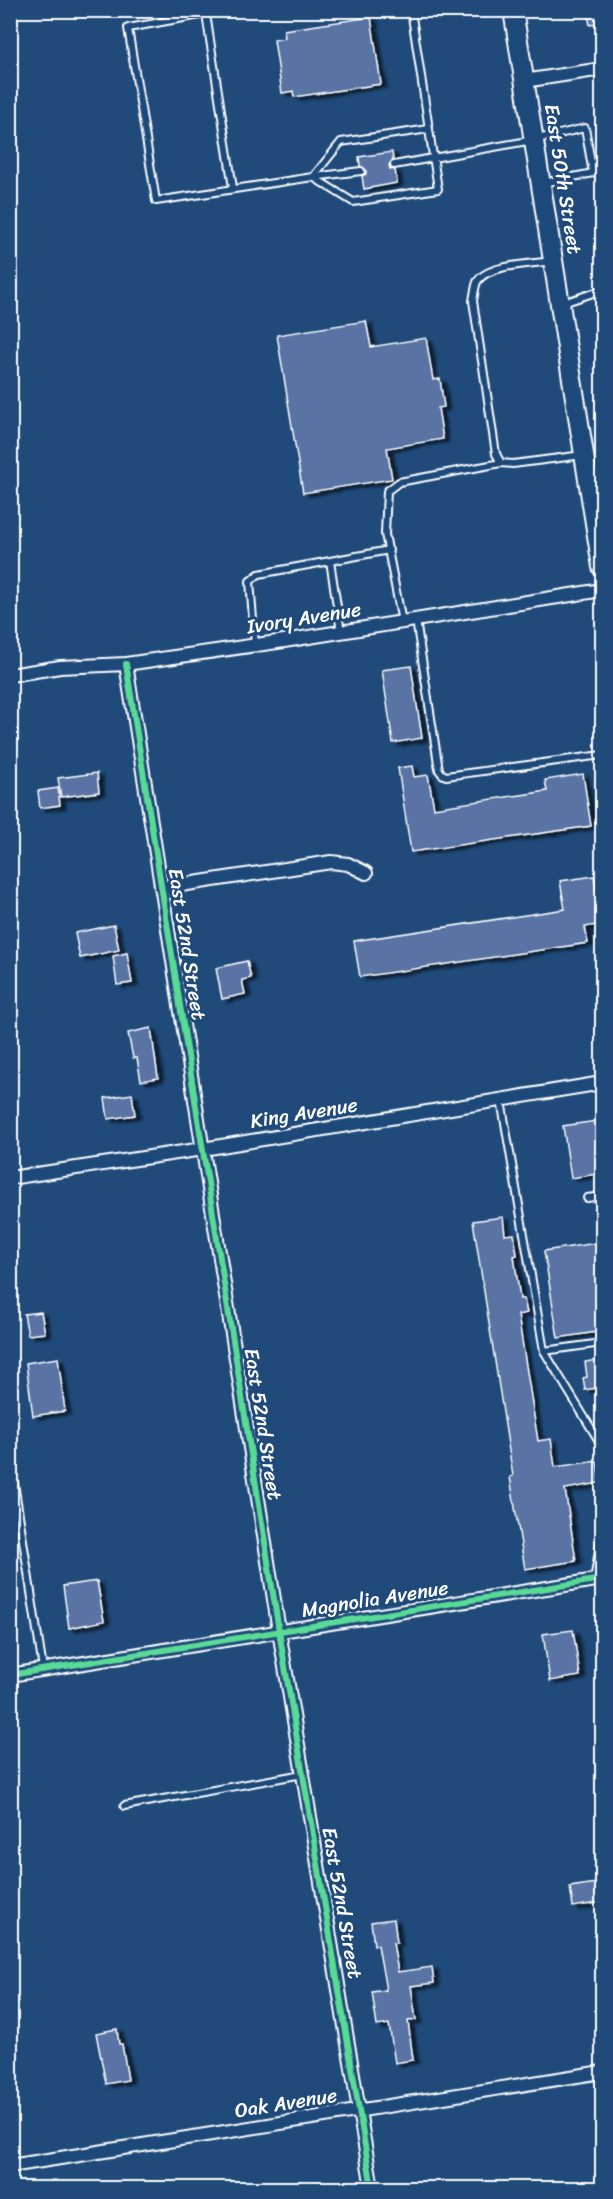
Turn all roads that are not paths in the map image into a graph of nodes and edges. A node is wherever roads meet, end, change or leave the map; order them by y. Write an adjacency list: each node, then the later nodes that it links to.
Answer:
1 (220, 10): 4 (lane)
2 (411, 10): 7 (lane)
3 (513, 10): 6 (main road, East 50th Street)
4 (207, 14): 16 (lane); 16 (lane)
5 (603, 69): 6 (street)
6 (524, 81): 8 (main road, East 50th Street)
7 (429, 129): 9 (lane); 14 (lane)
8 (533, 140): 9 (lane); 12 (lane); 15 (main road, East 50th Street)
9 (434, 158): 10 (lane); 14 (lane)
10 (394, 165)
11 (361, 171): 14 (lane)
12 (593, 172): 13 (lane); 15 (lane)
13 (603, 174)
14 (313, 177): 16 (lane)
15 (540, 184): 17 (main road, East 50th Street)
16 (233, 188)
17 (553, 261): 19 (main road, East 50th Street); 21 (lane)
18 (603, 290): 19 (lane)
19 (560, 304): 20 (main road, East 50th Street)
20 (584, 455): 21 (lane); 24 (main road, East 50th Street)
21 (501, 463): 22 (lane)
22 (388, 550): 23 (lane); 27 (lane)
23 (330, 561): 28 (lane); 29 (lane)
24 (603, 567)
25 (603, 590): 26 (street, Ivory Avenue)
26 (416, 620): 27 (street, Ivory Avenue); 32 (lane)
27 (402, 622): 28 (street, Ivory Avenue)
28 (341, 632): 29 (street, Ivory Avenue)
29 (255, 645): 30 (street, Ivory Avenue)
30 (126, 664): 31 (street, Ivory Avenue); 34 (street, East 52nd Street)
31 (10, 675)
32 (603, 755)
33 (366, 873): 34 (street)
34 (161, 888): 37 (street, East 52nd Street)
35 (603, 1083): 36 (street, King Avenue)
36 (501, 1100): 37 (street, King Avenue); 42 (lane)
37 (203, 1149): 38 (street, King Avenue); 47 (street, East 52nd Street)
38 (10, 1178)
39 (603, 1196): 40 (lane)
40 (587, 1198)
41 (603, 1343): 42 (lane)
42 (544, 1351): 43 (lane)
43 (603, 1450)
44 (10, 1457): 48 (lane)
45 (603, 1533): 46 (lane)
46 (598, 1580): 47 (street, Magnolia Avenue)
47 (279, 1631): 48 (street, Magnolia Avenue); 50 (street, East 52nd Street)
48 (44, 1670): 49 (street, Magnolia Avenue)
49 (10, 1675)
50 (303, 1774): 51 (lane); 53 (street, East 52nd Street)
51 (124, 1806)
52 (603, 2072): 53 (street, Oak Avenue)
53 (360, 2111): 54 (street, Oak Avenue); 55 (street, East 52nd Street)
54 (10, 2166)
55 (372, 2188)

